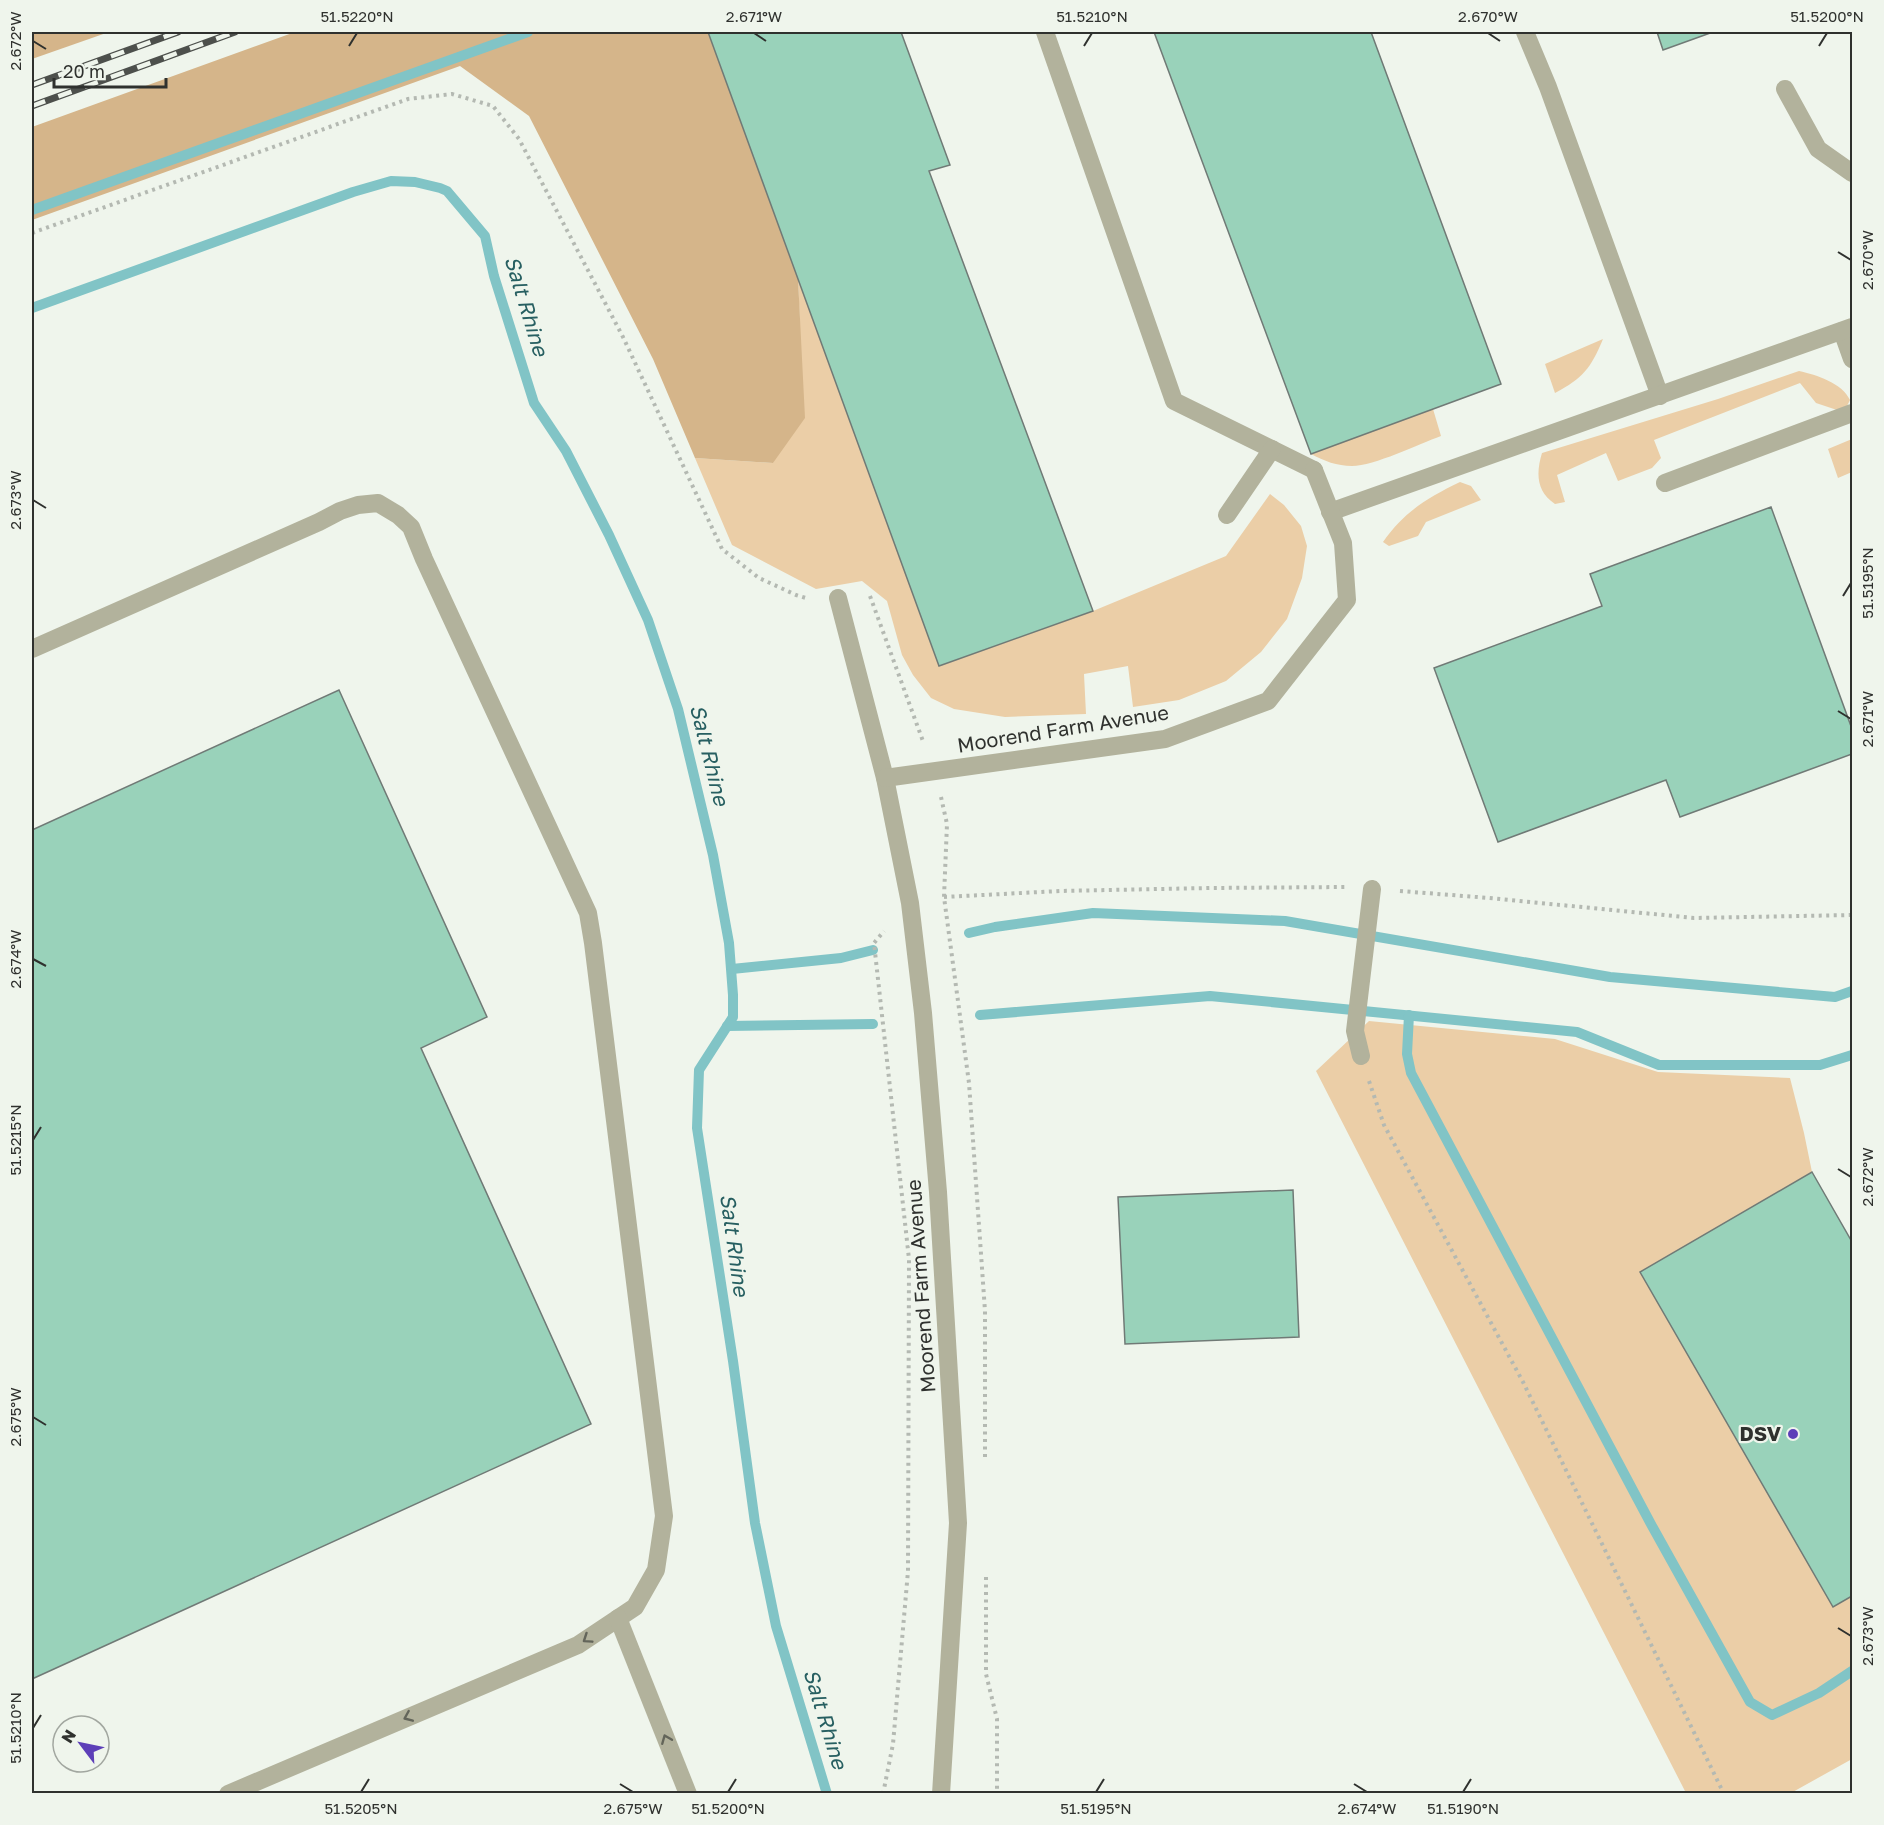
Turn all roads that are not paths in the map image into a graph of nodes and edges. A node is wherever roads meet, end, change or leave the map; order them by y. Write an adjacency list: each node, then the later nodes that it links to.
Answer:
1 (1045, 32): 9 (street)
2 (1525, 32): 7 (street)
3 (1785, 89): 4 (street)
4 (1852, 173)
5 (1847, 329): 6 (street); 7 (street)
6 (1852, 359)
7 (1660, 396): 11 (street)
8 (1852, 413): 10 (street)
9 (1272, 449): 11 (street, Moorend Farm Avenue); 12 (street)
10 (1665, 483)
11 (1330, 512): 15 (street, Moorend Farm Avenue)
12 (1227, 515)
13 (838, 598): 15 (street, Moorend Farm Avenue)
14 (32, 649): 18 (street)
15 (885, 778): 21 (street, Moorend Farm Avenue)
16 (1370, 898): 17 (street)
17 (1361, 1056)
18 (618, 1618): 19 (street, one-way to 19); 20 (street, one-way to 18)
19 (228, 1794)
20 (688, 1794)
21 (941, 1794)

